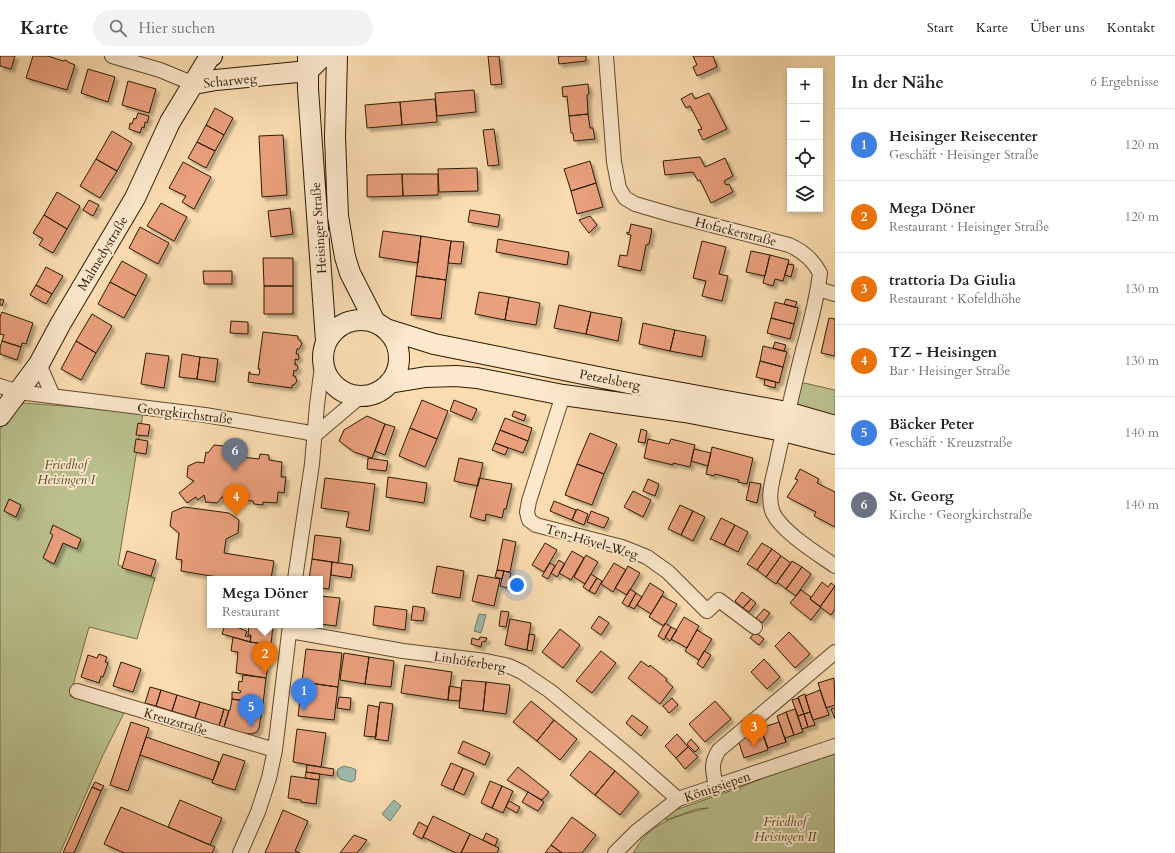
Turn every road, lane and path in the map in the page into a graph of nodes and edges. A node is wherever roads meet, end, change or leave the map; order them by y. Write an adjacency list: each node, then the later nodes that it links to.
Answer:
1 (112, 56): 7 (street, Scharweg)
2 (211, 56): 7 (main road)
3 (323, 56): 5 (main road); 6 (main road)
4 (606, 56): 8 (street, Hofackerstraße)
5 (308, 64): 7 (main road, Scharweg); 11 (main road, Heisinger Straße)
6 (337, 64): 10 (main road, Heisinger Straße)
7 (194, 84): 12 (main road, Malmedystraße)
8 (818, 289): 9 (street); 20 (street, Hofackerstraße)
9 (835, 294)
10 (381, 326): 11 (main road); 14 (main road, Heisinger Straße); 20 (main road, Petzelsberg)
11 (326, 342): 13 (main road)
12 (39, 364): 15 (main road, Malmedystraße); 17 (street)
13 (322, 366): 18 (main road); 22 (street)
14 (389, 384): 16 (main road, Petzelsberg); 18 (main road)
15 (9, 389): 17 (street, Georgkirchstraße); 19 (main road, Malmedystraße)
16 (563, 395): 20 (main road, Petzelsberg); 26 (street, Ten-Hövel-Weg)
17 (53, 396): 22 (street, Georgkirchstraße)
18 (362, 396): 22 (street)
19 (0, 416)
20 (785, 422): 21 (main road, Petzelsberg); 23 (main road, Petzelsberg); 24 (street, Hofackerstraße)
21 (835, 426)
22 (316, 434): 25 (street)
23 (835, 444)
24 (835, 566)
25 (295, 576)
26 (755, 627)
27 (290, 628): 31 (street); 33 (street, Linhöferberg)
28 (835, 652): 32 (street)
29 (77, 691): 31 (street, Kreuzstraße)
30 (835, 746): 32 (street, Königsiepen)
31 (275, 750): 34 (street)
32 (716, 787): 33 (street, Königsiepen)
33 (678, 799): 35 (street, Königsiepen)
34 (240, 853)
35 (615, 853)

